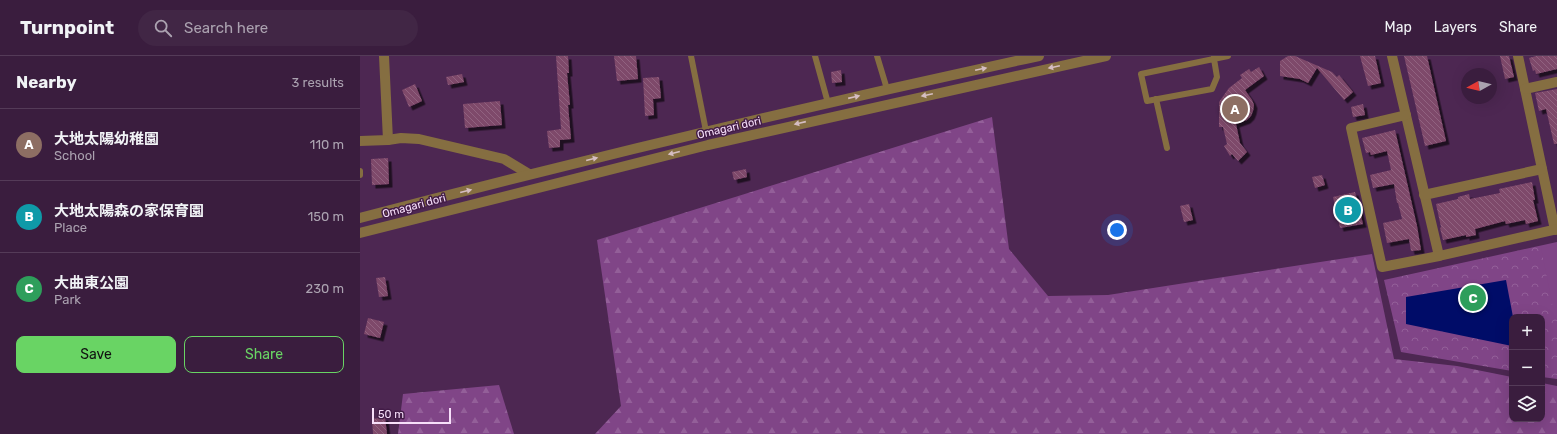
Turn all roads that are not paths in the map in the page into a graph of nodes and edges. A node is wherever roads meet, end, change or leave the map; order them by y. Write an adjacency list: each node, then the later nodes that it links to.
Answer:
1 (384, 56): 18 (street)
2 (691, 56): 17 (lane)
3 (815, 56): 15 (lane)
4 (877, 56): 12 (lane)
5 (1039, 56): 12 (street, Omagari dori, one-way to 5)
6 (1106, 56): 28 (street, Omagari dori, one-way to 28)
7 (1228, 56): 10 (lane)
8 (1392, 56): 16 (street)
9 (1518, 56): 13 (street)
10 (1214, 57): 14 (lane); 14 (lane)
11 (1557, 82): 13 (street)
12 (887, 89): 15 (street, Omagari dori, one-way to 12)
13 (1525, 89): 21 (street)
14 (1156, 99): 20 (lane)
15 (828, 103): 17 (street, Omagari dori)
16 (1406, 115): 25 (street); 29 (street)
17 (706, 131): 23 (street, Omagari dori, one-way to 17)
18 (388, 140): 19 (street); 23 (street)
19 (360, 141)
20 (1167, 148)
21 (1542, 170): 25 (street); 27 (street)
22 (360, 171): 24 (lane)
23 (529, 174): 26 (street, Omagari dori, one-way to 23)
24 (360, 175)
25 (1424, 195): 29 (street)
26 (360, 218)
27 (1556, 229): 29 (street)
28 (360, 233)
29 (1439, 256)

